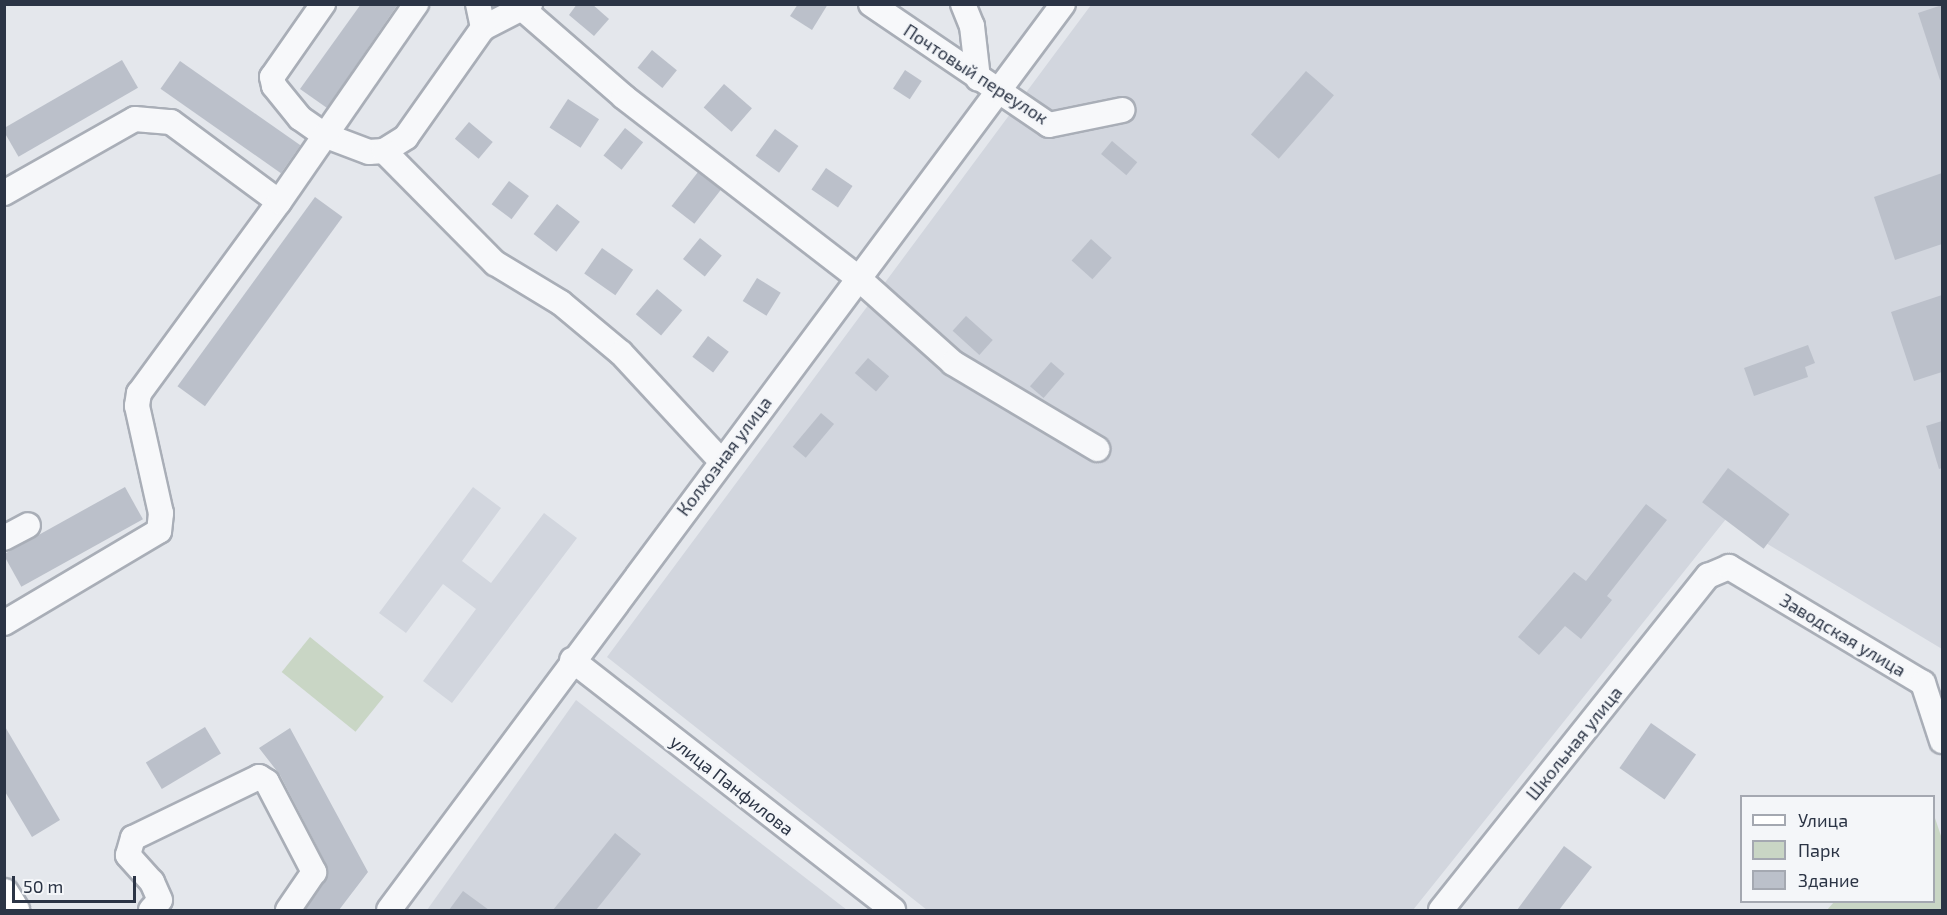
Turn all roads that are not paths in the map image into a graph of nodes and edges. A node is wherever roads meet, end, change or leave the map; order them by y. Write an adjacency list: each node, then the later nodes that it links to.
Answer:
1 (323, 4): 11 (street)
2 (416, 4): 11 (street)
3 (478, 4): 8 (street)
4 (871, 4): 9 (street, Почтовый переулок)
5 (963, 4): 9 (street)
6 (1063, 4): 9 (street, Колхозная улица)
7 (527, 7): 8 (street); 15 (street)
8 (483, 28): 12 (street)
9 (988, 86): 10 (street, Почтовый переулок); 15 (street, Колхозная улица)
10 (1122, 110)
11 (324, 135): 12 (street); 14 (street)
12 (384, 151): 17 (street)
13 (4, 194): 14 (street)
14 (279, 202): 21 (street)
15 (858, 278): 16 (street); 17 (street, Колхозная улица)
16 (1097, 449)
17 (721, 461): 22 (street, Колхозная улица)
18 (28, 525): 19 (street)
19 (4, 538)
20 (1708, 576): 23 (street, Заводская улица); 30 (street, Школьная улица)
21 (4, 623)
22 (572, 660): 28 (street, Колхозная улица); 29 (street, улица Панфилова)
23 (1942, 741)
24 (4, 894): 25 (main road)
25 (14, 910)
26 (151, 910): 27 (street)
27 (288, 910)
28 (389, 910)
29 (893, 910)
30 (1441, 910)

